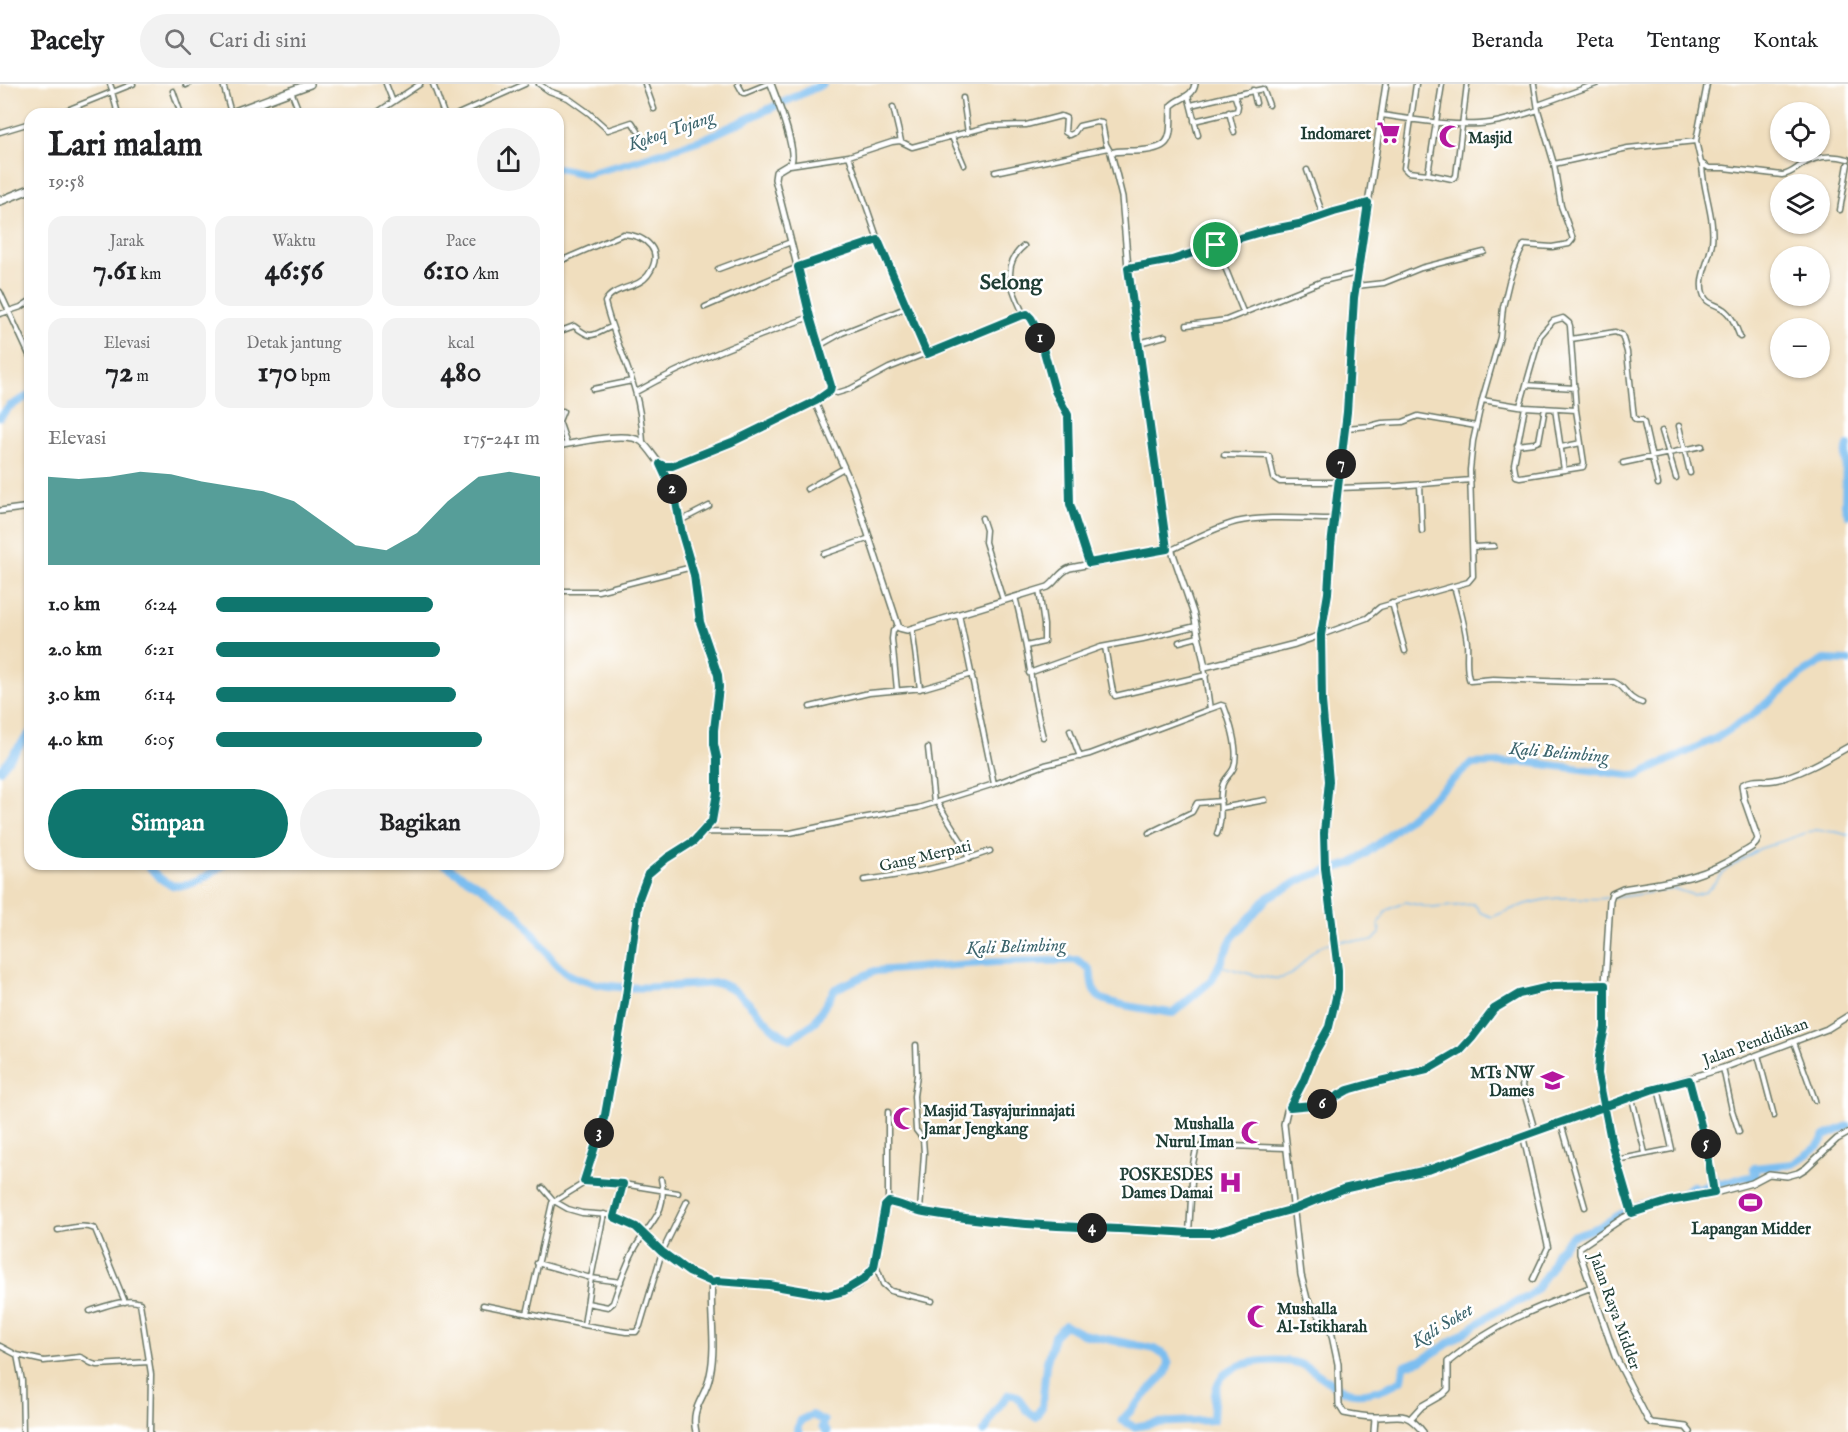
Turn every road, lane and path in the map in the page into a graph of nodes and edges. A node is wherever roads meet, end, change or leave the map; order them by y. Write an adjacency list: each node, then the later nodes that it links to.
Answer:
1 (110, 84): 24 (street)
2 (133, 84): 24 (street)
3 (223, 84): 36 (street)
4 (310, 84): 21 (main road)
5 (386, 84): 28 (street)
6 (420, 84): 28 (street)
7 (433, 84): 40 (street)
8 (525, 84): 41 (street)
9 (539, 84): 51 (street)
10 (645, 84): 43 (street)
11 (738, 84): 20 (street)
12 (1195, 84): 25 (street)
13 (1386, 84): 45 (street)
14 (1416, 84): 46 (street)
15 (1442, 84): 48 (street)
16 (1467, 84): 50 (street)
17 (1534, 84): 42 (street)
18 (1596, 84): 42 (street)
19 (1707, 84): 57 (street)
20 (770, 85): 64 (street)
21 (294, 88): 37 (main road); 38 (street)
22 (1253, 90): 26 (street); 29 (street); 31 (street)
23 (173, 91): 35 (street)
24 (112, 92): 33 (street); 34 (street)
25 (1188, 95): 30 (street); 59 (street)
26 (1234, 96): 30 (street); 44 (street)
27 (963, 98): 54 (street)
28 (393, 102): 39 (street)
29 (1256, 103)
30 (1191, 105): 47 (street)
31 (1269, 105)
32 (893, 107): 58 (street)
33 (72, 108)
34 (116, 108)
35 (179, 108)
36 (229, 108)
37 (246, 108)
38 (299, 108)
39 (384, 108)
40 (442, 108)
41 (471, 108)
42 (1538, 108): 50 (street); 62 (street)
43 (654, 109)
44 (1229, 112): 47 (street); 53 (street)
45 (1381, 115): 46 (street); 73 (street)
46 (1410, 119): 48 (street); 69 (street)
47 (1194, 121): 55 (street)
48 (1437, 122): 50 (street); 69 (street)
49 (24, 125): 52 (street)
50 (1463, 125): 69 (street)
51 (638, 131)
52 (0, 132)
53 (1234, 132)
54 (968, 133): 56 (street); 59 (street)
55 (1198, 135)
56 (952, 137): 58 (street); 65 (street)
57 (1696, 141): 62 (street); 66 (street)
58 (901, 142): 60 (street)
59 (1109, 150): 68 (street); 83 (street)
60 (849, 156): 64 (street); 76 (street)
61 (1848, 159): 66 (street)
62 (1554, 164): 112 (street)
63 (1848, 164): 70 (street)
64 (789, 165): 77 (street)
65 (964, 165)
66 (1702, 165): 100 (street)
67 (1307, 170): 75 (street)
68 (994, 172)
69 (1428, 174)
70 (1846, 188): 74 (street)
71 (24, 191): 72 (main road)
72 (0, 201)
73 (1368, 203): 75 (street); 85 (street)
74 (1840, 210)
75 (1323, 215): 78 (street)
76 (878, 240): 82 (street); 90 (street)
77 (792, 242): 82 (street); 84 (street)
78 (1216, 245): 83 (street); 93 (street)
79 (1024, 246): 94 (street)
80 (1484, 252): 86 (street)
81 (564, 259): 97 (street)
82 (798, 267): 89 (street); 95 (street)
83 (1128, 268): 102 (street)
84 (718, 269)
85 (1358, 273): 86 (street); 93 (street)
86 (1356, 286): 120 (street)
87 (0, 292): 91 (street)
88 (24, 305): 91 (street)
89 (705, 307)
90 (908, 307): 104 (street); 105 (street)
91 (8, 311): 92 (street); 103 (street)
92 (0, 314)
93 (1244, 314): 96 (street)
94 (1024, 315): 105 (street); 157 (street)
95 (810, 317): 104 (street); 111 (street)
96 (1187, 325)
97 (611, 327): 98 (street); 106 (street)
98 (564, 330)
99 (1165, 336): 102 (street)
100 (1740, 337)
101 (1571, 339): 107 (street); 108 (street); 133 (street)
102 (1139, 343): 155 (street)
103 (24, 344)
104 (818, 346): 110 (street)
105 (927, 354): 110 (street)
106 (632, 381): 109 (street); 111 (street)
107 (1526, 385): 108 (street); 114 (street)
108 (1575, 388): 117 (street)
109 (593, 389)
110 (830, 391): 113 (street)
111 (636, 392): 123 (street)
112 (1482, 400): 114 (street); 118 (street)
113 (816, 401): 135 (street); 136 (street)
114 (1522, 406): 115 (street); 127 (street)
115 (1545, 408): 116 (street); 127 (street)
116 (1555, 409): 117 (street); 129 (street)
117 (1576, 410): 124 (street)
118 (1476, 426): 120 (street); 140 (street)
119 (1679, 426): 130 (street)
120 (1346, 428): 143 (street)
121 (1662, 431): 131 (street)
122 (564, 434): 125 (street)
123 (643, 442): 125 (street); 135 (street)
124 (1581, 442): 129 (street); 137 (street)
125 (567, 444): 126 (street)
126 (564, 445)
127 (1518, 445): 137 (street)
128 (1702, 446): 130 (street)
129 (1561, 447): 137 (street)
130 (1684, 449): 131 (street); 138 (street)
131 (1668, 453): 133 (street); 139 (street)
132 (1224, 455): 143 (street)
133 (1652, 456): 134 (street); 142 (street)
134 (1623, 463)
135 (660, 464): 150 (street)
136 (844, 468): 144 (street); 152 (street)
137 (1564, 470)
138 (1690, 473)
139 (1676, 478)
140 (1471, 480): 141 (street); 154 (street)
141 (1420, 484): 143 (street); 151 (street)
142 (1658, 484)
143 (1338, 485): 149 (street)
144 (807, 489)
145 (709, 506): 150 (street)
146 (24, 508): 147 (street)
147 (0, 512)
148 (982, 518): 163 (street)
149 (1334, 519): 155 (street); 169 (street)
150 (680, 521): 158 (street)
151 (1422, 531)
152 (870, 537): 156 (street); 166 (street)
153 (1494, 546): 154 (street)
154 (1473, 547): 159 (street)
155 (1169, 549): 157 (street); 167 (street)
156 (824, 554)
157 (1089, 563): 160 (street)
158 (692, 567): 161 (street); 194 (street)
159 (1454, 586): 164 (street); 181 (street)
160 (1039, 590): 162 (street); 172 (street)
161 (564, 591)
162 (1015, 597): 163 (street); 172 (street)
163 (1003, 601): 165 (street)
164 (1392, 603): 169 (street); 174 (street)
165 (959, 614): 168 (street); 176 (street)
166 (897, 626): 168 (street); 180 (street)
167 (1196, 626): 170 (street); 173 (street)
168 (912, 628): 179 (street)
169 (1321, 635): 175 (street); 211 (street)
170 (1198, 637): 171 (street); 175 (street)
171 (1179, 642)
172 (1026, 646): 177 (street)
173 (1105, 647): 177 (street); 178 (street)
174 (1405, 651)
175 (1204, 666): 178 (street)
176 (972, 674): 179 (street); 189 (street)
177 (1029, 674): 185 (street)
178 (1206, 675): 183 (street)
179 (920, 689): 180 (street)
180 (897, 690): 182 (street)
181 (1642, 703)
182 (810, 707)
183 (1210, 709): 188 (street); 191 (street)
184 (1070, 730): 188 (street)
185 (1043, 737)
186 (1848, 747): 200 (street)
187 (928, 748): 192 (street)
188 (1080, 757): 189 (street)
189 (994, 784): 192 (street)
190 (1265, 800): 193 (street)
191 (1221, 801): 193 (street); 195 (street)
192 (936, 803): 194 (street); 198 (street)
193 (1221, 808): 196 (street)
194 (703, 832): 224 (street)
195 (1149, 833)
196 (1217, 834)
197 (990, 851): 198 (street, Gang Merpati)
198 (969, 859): 199 (street, Gang Merpati)
199 (864, 880)
200 (1605, 985): 211 (street); 212 (street)
201 (1848, 1017): 202 (street, Jalan Pendidikan)
202 (1794, 1042): 204 (street, Jalan Pendidikan); 210 (street)
203 (916, 1045): 235 (street)
204 (1758, 1055): 205 (street, Jalan Pendidikan); 214 (street)
205 (1724, 1068): 207 (street, Jalan Pendidikan); 217 (street)
206 (1524, 1075): 216 (street)
207 (1689, 1080): 208 (street, Jalan Pendidikan); 229 (street)
208 (1658, 1088): 209 (street, Jalan Pendidikan); 221 (street)
209 (1632, 1098): 212 (street, Jalan Pendidikan); 221 (street)
210 (1815, 1100)
211 (1290, 1107): 220 (street)
212 (1604, 1108): 215 (street, Jalan Pendidikan); 222 (street)
213 (888, 1112): 232 (street)
214 (1774, 1116)
215 (1561, 1123): 216 (street, Jalan Pendidikan); 233 (street)
216 (1535, 1131): 219 (street, Jalan Pendidikan)
217 (1739, 1132)
218 (1848, 1133): 229 (street, Jalan Raya Midder)
219 (1523, 1136): 234 (street, Jalan Pendidikan); 246 (street)
220 (1287, 1149): 234 (street); 240 (street)
221 (1646, 1153): 222 (street)
222 (1616, 1160): 236 (street)
223 (661, 1179): 227 (street)
224 (584, 1181): 225 (street); 230 (street)
225 (623, 1184): 227 (street); 238 (street)
226 (543, 1188): 230 (street)
227 (663, 1191): 228 (street); 241 (street)
228 (678, 1193)
229 (1714, 1193): 236 (street, Jalan Raya Midder)
230 (554, 1201): 237 (street); 243 (street)
231 (687, 1201): 242 (street)
232 (888, 1202): 235 (street, Jalan Pendidikan); 244 (street)
233 (1585, 1207)
234 (1294, 1209): 240 (street, Jalan Pendidikan); 260 (street)
235 (920, 1211): 240 (street, Jalan Pendidikan)
236 (1632, 1213): 249 (street, Jalan Raya Midder)
237 (604, 1214): 238 (street); 245 (street)
238 (614, 1217): 241 (street)
239 (58, 1230): 251 (street)
240 (1189, 1233)
241 (644, 1235): 242 (street); 247 (street)
242 (662, 1252): 248 (street); 256 (street)
243 (537, 1263): 245 (street); 255 (street)
244 (875, 1263): 248 (street); 250 (street)
245 (591, 1278): 247 (street); 252 (street)
246 (1533, 1279)
247 (621, 1282): 252 (street)
248 (712, 1282): 265 (street)
249 (1592, 1287): 261 (street); 262 (street, Jalan Raya Midder)
250 (932, 1301)
251 (125, 1302): 254 (street); 259 (street)
252 (587, 1303): 256 (street)
253 (483, 1305): 255 (street)
254 (90, 1311)
255 (527, 1314): 256 (street)
256 (584, 1325)
257 (0, 1346): 258 (street)
258 (17, 1355): 259 (street); 263 (street)
259 (149, 1362): 264 (street)
260 (1375, 1418): 261 (street); 266 (street)
261 (1410, 1419): 267 (street)
262 (1689, 1430)
263 (22, 1432)
264 (150, 1432)
265 (696, 1432)
266 (1374, 1432)
267 (1423, 1432)

